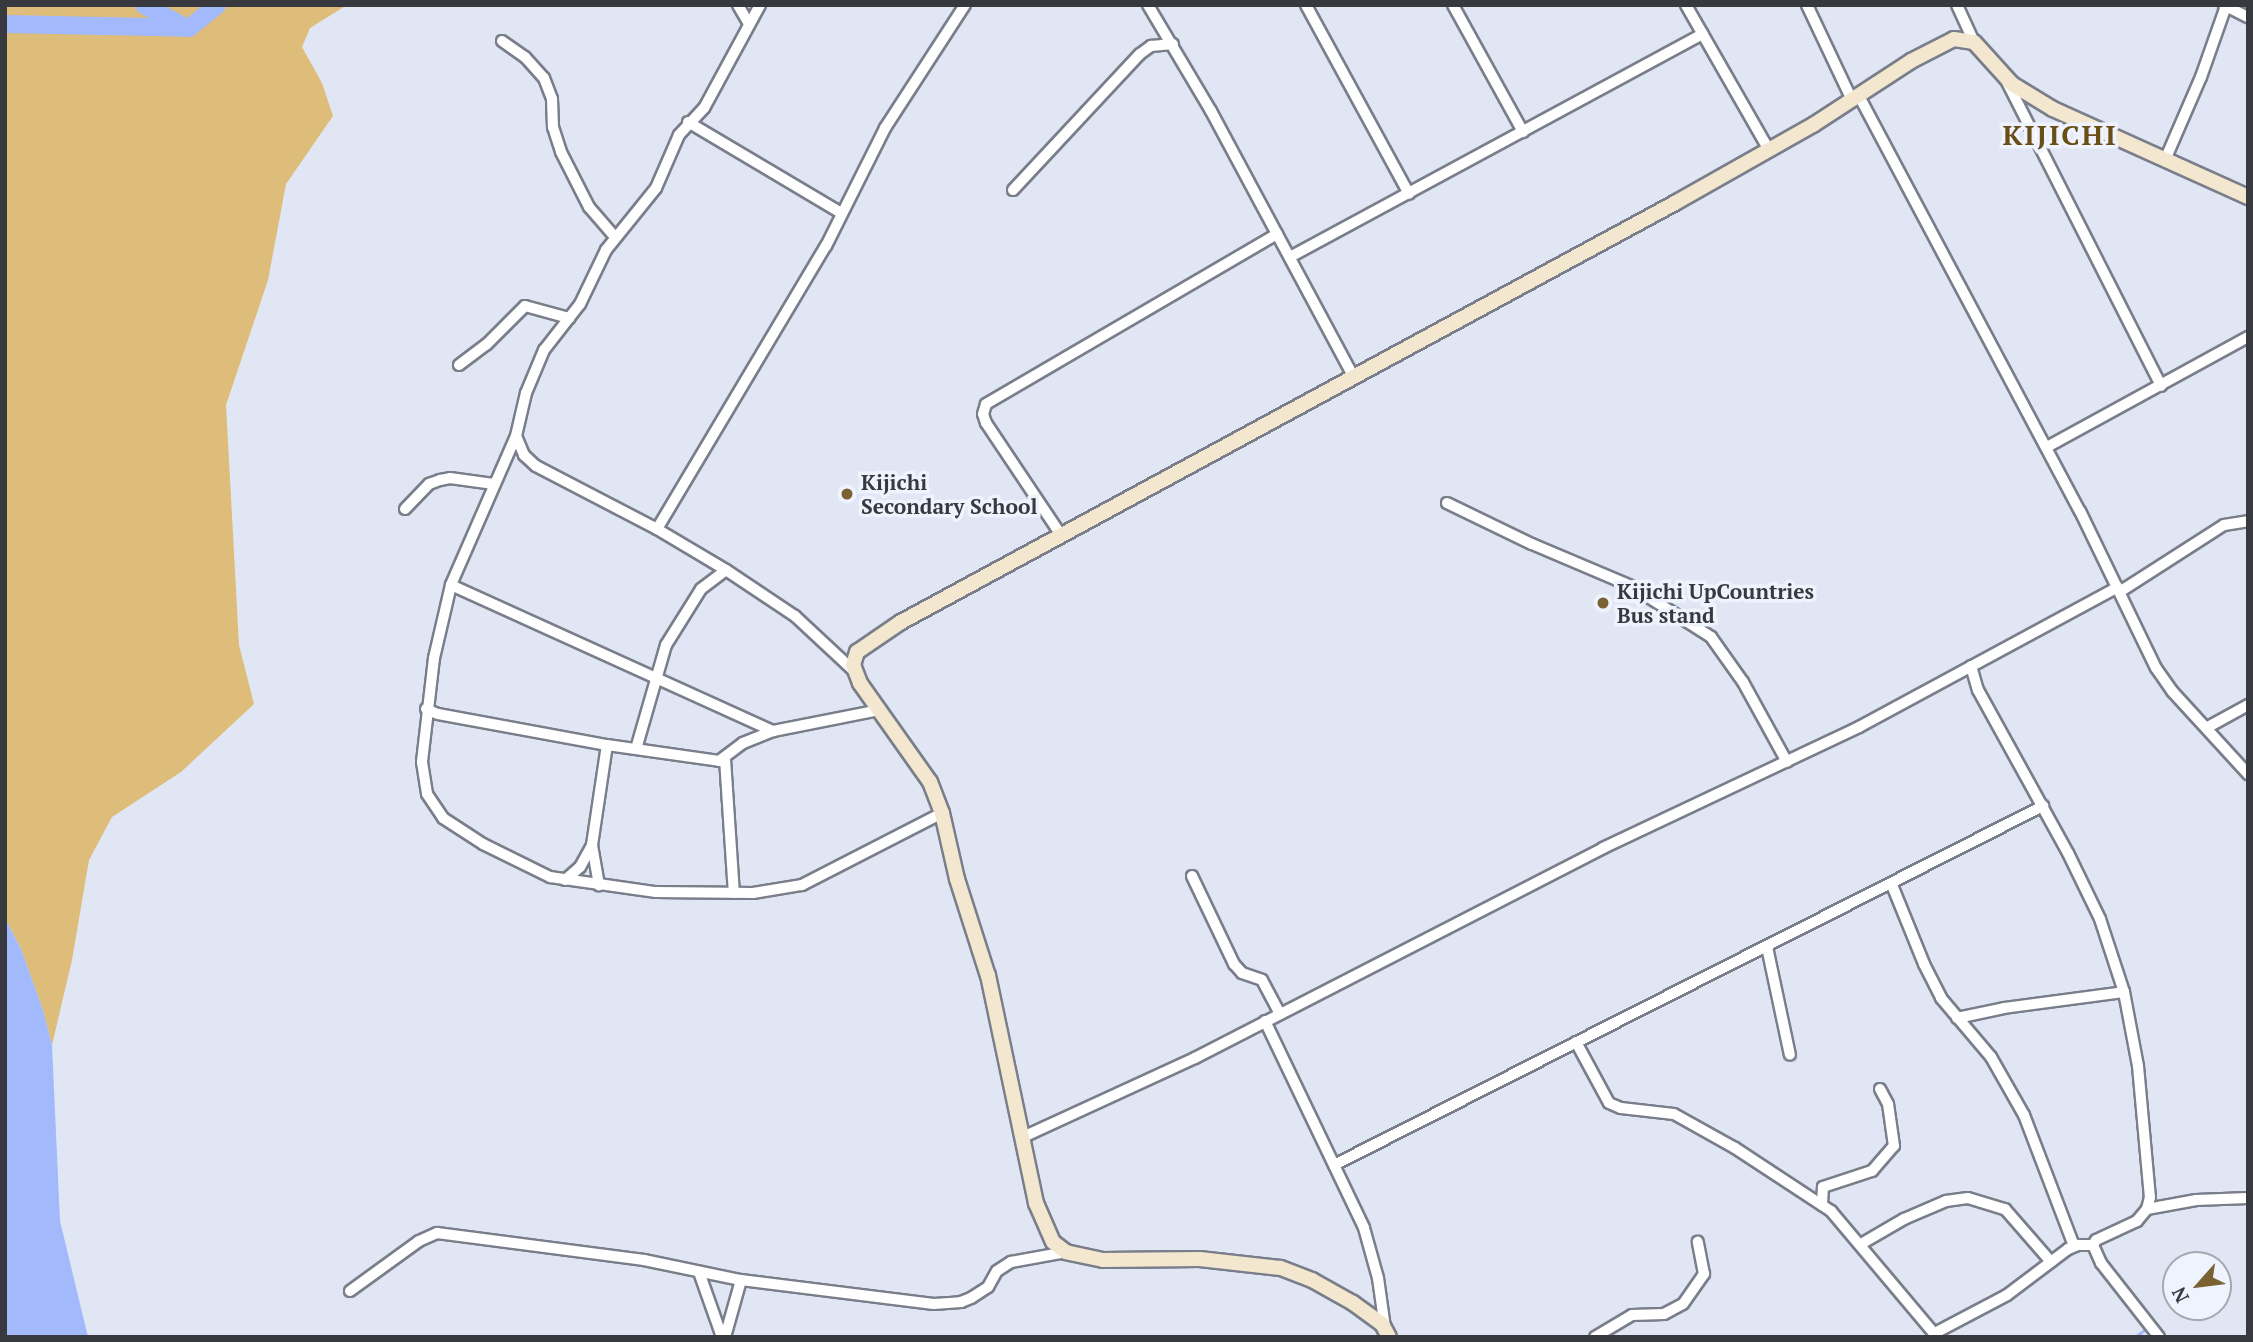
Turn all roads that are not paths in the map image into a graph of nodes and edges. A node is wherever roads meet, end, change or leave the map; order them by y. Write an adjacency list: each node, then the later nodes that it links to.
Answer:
1 (738, 5): 12 (street)
2 (760, 5): 12 (street)
3 (965, 5): 28 (street)
4 (1148, 5): 16 (street)
5 (1306, 5): 26 (street)
6 (1453, 5): 22 (street)
7 (1686, 5): 13 (street)
8 (1807, 5): 18 (street)
9 (1957, 5): 15 (street)
10 (2225, 6): 11 (street); 24 (street)
11 (2248, 17)
12 (748, 22): 19 (street)
13 (1703, 34): 22 (street); 23 (street)
14 (502, 41): 30 (street)
15 (1974, 42): 17 (street); 18 (street)
16 (1174, 44): 25 (street); 29 (street)
17 (2004, 76): 24 (street); 36 (street)
18 (1856, 98): 23 (street); 38 (street)
19 (704, 108): 20 (street); 21 (street)
20 (688, 122): 21 (street); 30 (street)
21 (708, 132): 28 (street)
22 (1523, 132): 26 (street)
23 (1769, 150): 35 (street)
24 (2165, 160): 27 (street)
25 (1013, 190)
26 (1409, 194): 31 (street)
27 (2248, 197)
28 (841, 213): 43 (street)
29 (1277, 234): 31 (street); 44 (street)
30 (615, 237): 32 (street)
31 (1290, 257): 35 (street)
32 (569, 318): 34 (street); 37 (street)
33 (2248, 337): 36 (street)
34 (459, 365)
35 (1353, 376): 44 (street)
36 (2161, 386): 38 (street)
37 (516, 436): 39 (street); 43 (street)
38 (2047, 447): 47 (street)
39 (494, 484): 41 (street); 46 (street)
40 (1447, 503): 61 (street)
41 (405, 509)
42 (2248, 521): 47 (street)
43 (657, 529): 45 (street)
44 (1061, 535): 49 (street)
45 (726, 570): 49 (street); 51 (street)
46 (451, 585): 51 (street); 54 (street)
47 (2119, 589): 48 (street); 56 (street)
48 (1971, 666): 50 (street); 52 (street)
49 (854, 671): 55 (street)
50 (1959, 673): 52 (street); 61 (street)
51 (655, 675): 57 (street); 59 (street)
52 (1978, 690): 63 (street)
53 (2248, 705): 56 (street)
54 (426, 709): 58 (street); 67 (street)
55 (879, 710): 57 (street); 64 (street)
56 (2208, 727): 62 (street)
57 (773, 731): 60 (street)
58 (607, 745): 59 (street); 65 (street)
59 (636, 749): 60 (street)
60 (725, 759): 70 (street)
61 (1787, 762): 73 (street)
62 (2248, 774)
63 (2043, 806): 69 (street); 72 (street)
64 (942, 813): 70 (street); 79 (street)
65 (592, 845): 67 (street); 68 (street)
66 (1192, 876): 73 (street)
67 (565, 880): 68 (street)
68 (599, 885): 70 (street)
69 (1892, 885): 71 (street); 74 (street)
70 (734, 893)
71 (1767, 947): 76 (street); 77 (street)
72 (2124, 992): 74 (street); 83 (street)
73 (1280, 1014): 75 (street)
74 (1957, 1018): 87 (street)
75 (1265, 1021): 79 (street); 80 (street)
76 (1576, 1042): 80 (street); 82 (street)
77 (1790, 1055)
78 (1880, 1089): 82 (street)
79 (1023, 1137): 88 (street)
80 (1334, 1165): 93 (street)
81 (2248, 1198): 83 (street)
82 (1822, 1205): 85 (street)
83 (2147, 1209): 86 (street)
84 (1699, 1242): 96 (street)
85 (1861, 1244): 89 (street); 94 (street)
86 (2092, 1245): 87 (street); 97 (street)
87 (2074, 1246): 89 (street)
88 (1066, 1252): 91 (street); 93 (street)
89 (2051, 1262): 94 (street)
90 (699, 1272): 91 (street); 92 (street); 95 (street)
91 (741, 1280): 95 (street)
92 (349, 1291)
93 (1387, 1332)
94 (1936, 1335)
95 (723, 1337)
96 (1595, 1337)
97 (2159, 1337)

